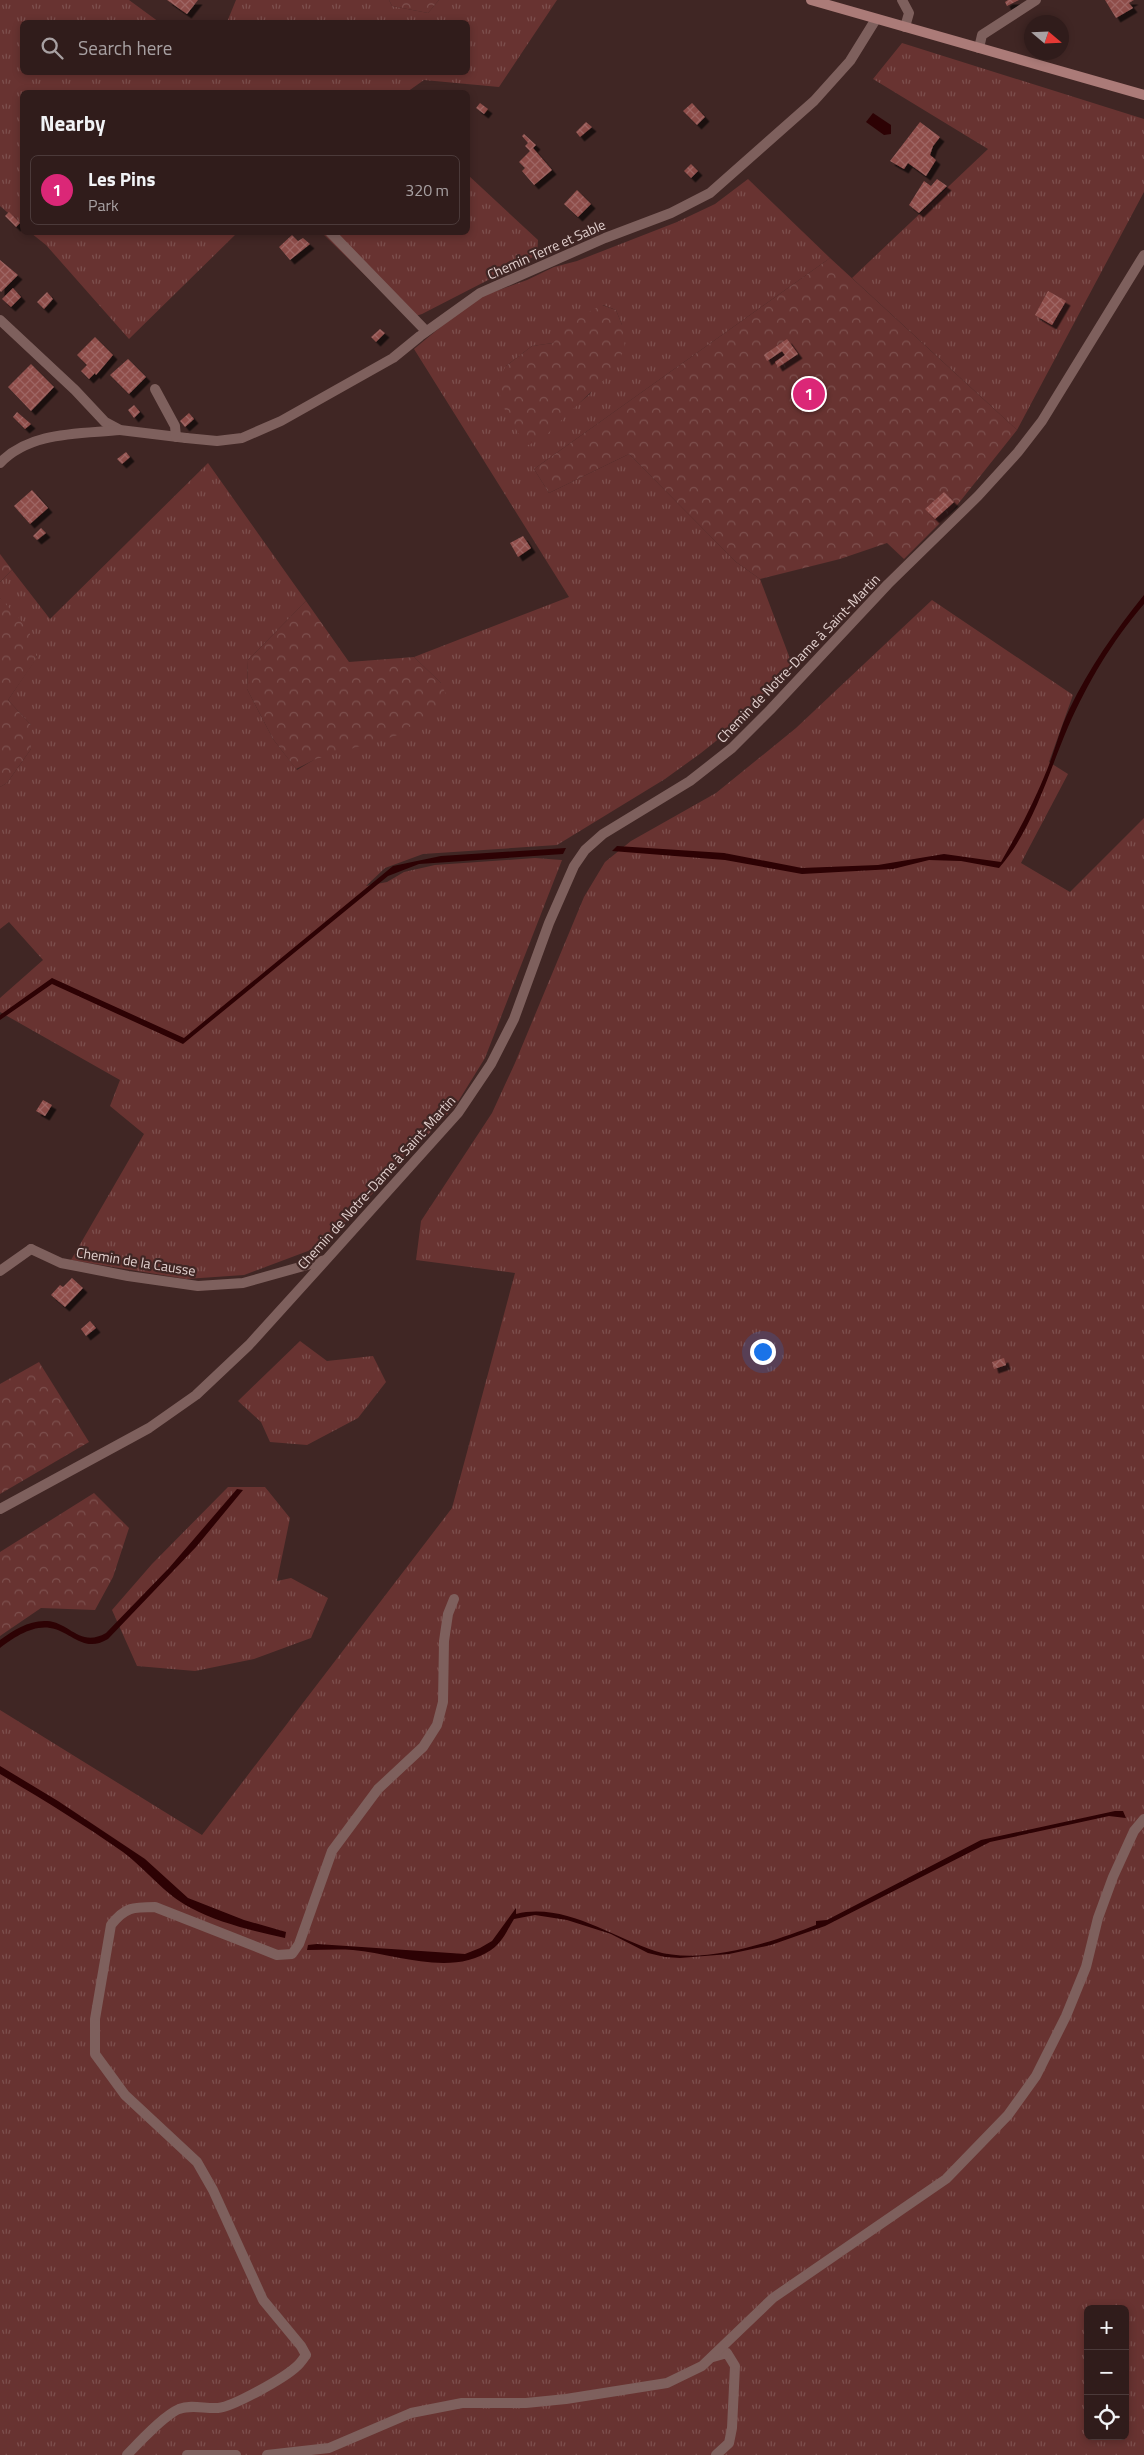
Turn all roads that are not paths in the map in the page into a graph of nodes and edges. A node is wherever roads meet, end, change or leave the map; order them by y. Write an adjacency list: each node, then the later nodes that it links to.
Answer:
1 (811, 0): 4 (main road)
2 (902, 0): 5 (street)
3 (1036, 0): 6 (street)
4 (876, 19): 5 (main road); 11 (street, Chemin Terre et Sable)
5 (905, 27): 6 (main road)
6 (978, 48): 7 (main road)
7 (1144, 95)
8 (333, 235): 11 (street)
9 (1144, 255): 16 (street, Chemin de Notre-Dame à Saint-Martin)
10 (0, 320): 13 (street)
11 (426, 331): 14 (street, Chemin Terre et Sable)
12 (154, 389): 14 (street)
13 (120, 430): 14 (street, Chemin Terre et Sable); 15 (street)
14 (181, 438)
15 (0, 463)
16 (326, 1260): 17 (street, Chemin de la Causse); 18 (street, Chemin de Notre-Dame à Saint-Martin)
17 (0, 1271)
18 (0, 1509)
19 (454, 1599): 22 (street)
20 (1144, 1819): 21 (street)
21 (710, 2358): 25 (street); 26 (street)
22 (127, 2455)
23 (187, 2455): 24 (street)
24 (236, 2455)
25 (267, 2455)
26 (716, 2455)

